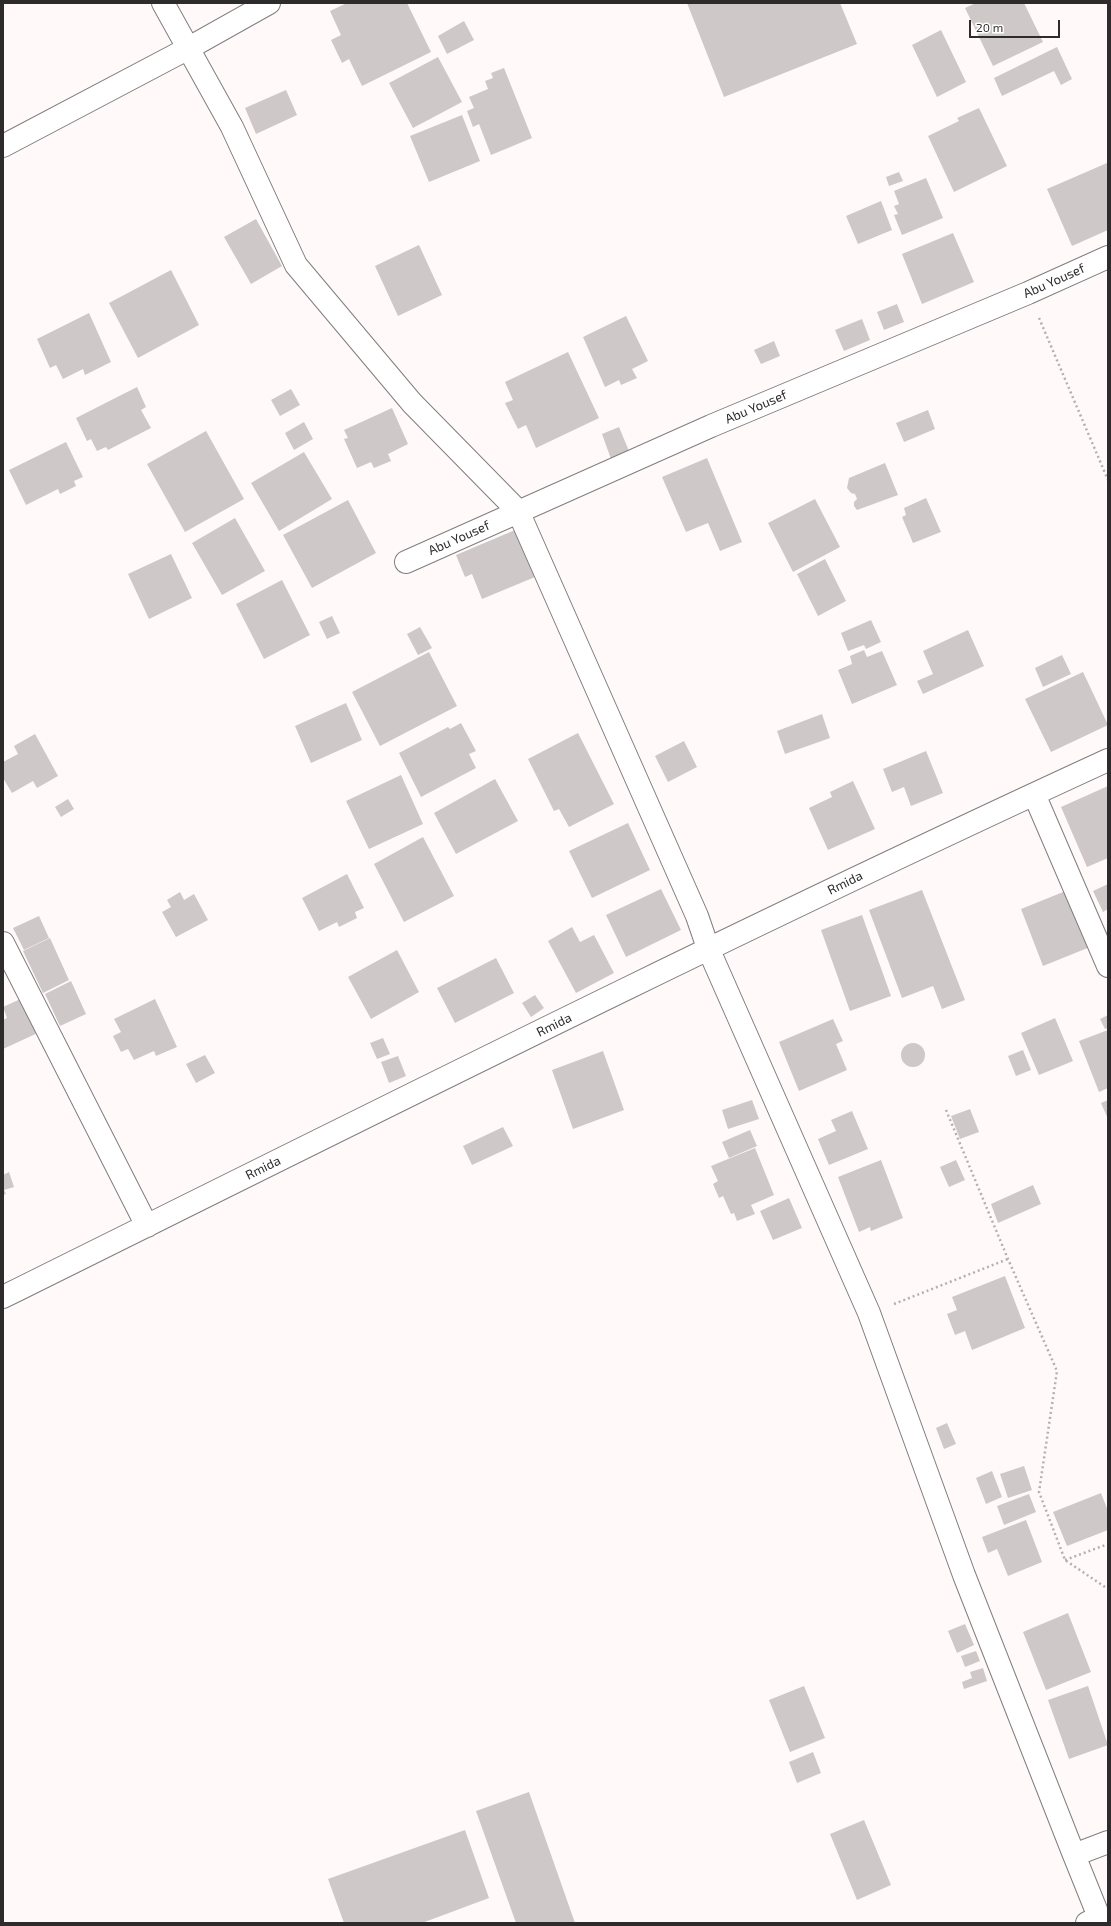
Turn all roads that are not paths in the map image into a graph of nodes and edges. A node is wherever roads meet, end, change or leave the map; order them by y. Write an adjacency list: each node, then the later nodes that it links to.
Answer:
1 (163, 3): 3 (street)
2 (269, 3): 3 (street)
3 (187, 49): 4 (street); 6 (street)
4 (3, 146)
5 (1108, 257): 6 (street, Abu Yousef)
6 (518, 511): 7 (street, Abu Yousef); 11 (street)
7 (406, 562)
8 (1108, 760): 9 (street, Rmida)
9 (1034, 794): 11 (street, Rmida); 12 (street)
10 (3, 943): 13 (street)
11 (708, 948): 13 (street, Rmida); 16 (street)
12 (1108, 966)
13 (147, 1226): 14 (street, Rmida)
14 (3, 1297)
15 (1108, 1842): 16 (street)
16 (1074, 1855): 17 (street)
17 (1098, 1921)

